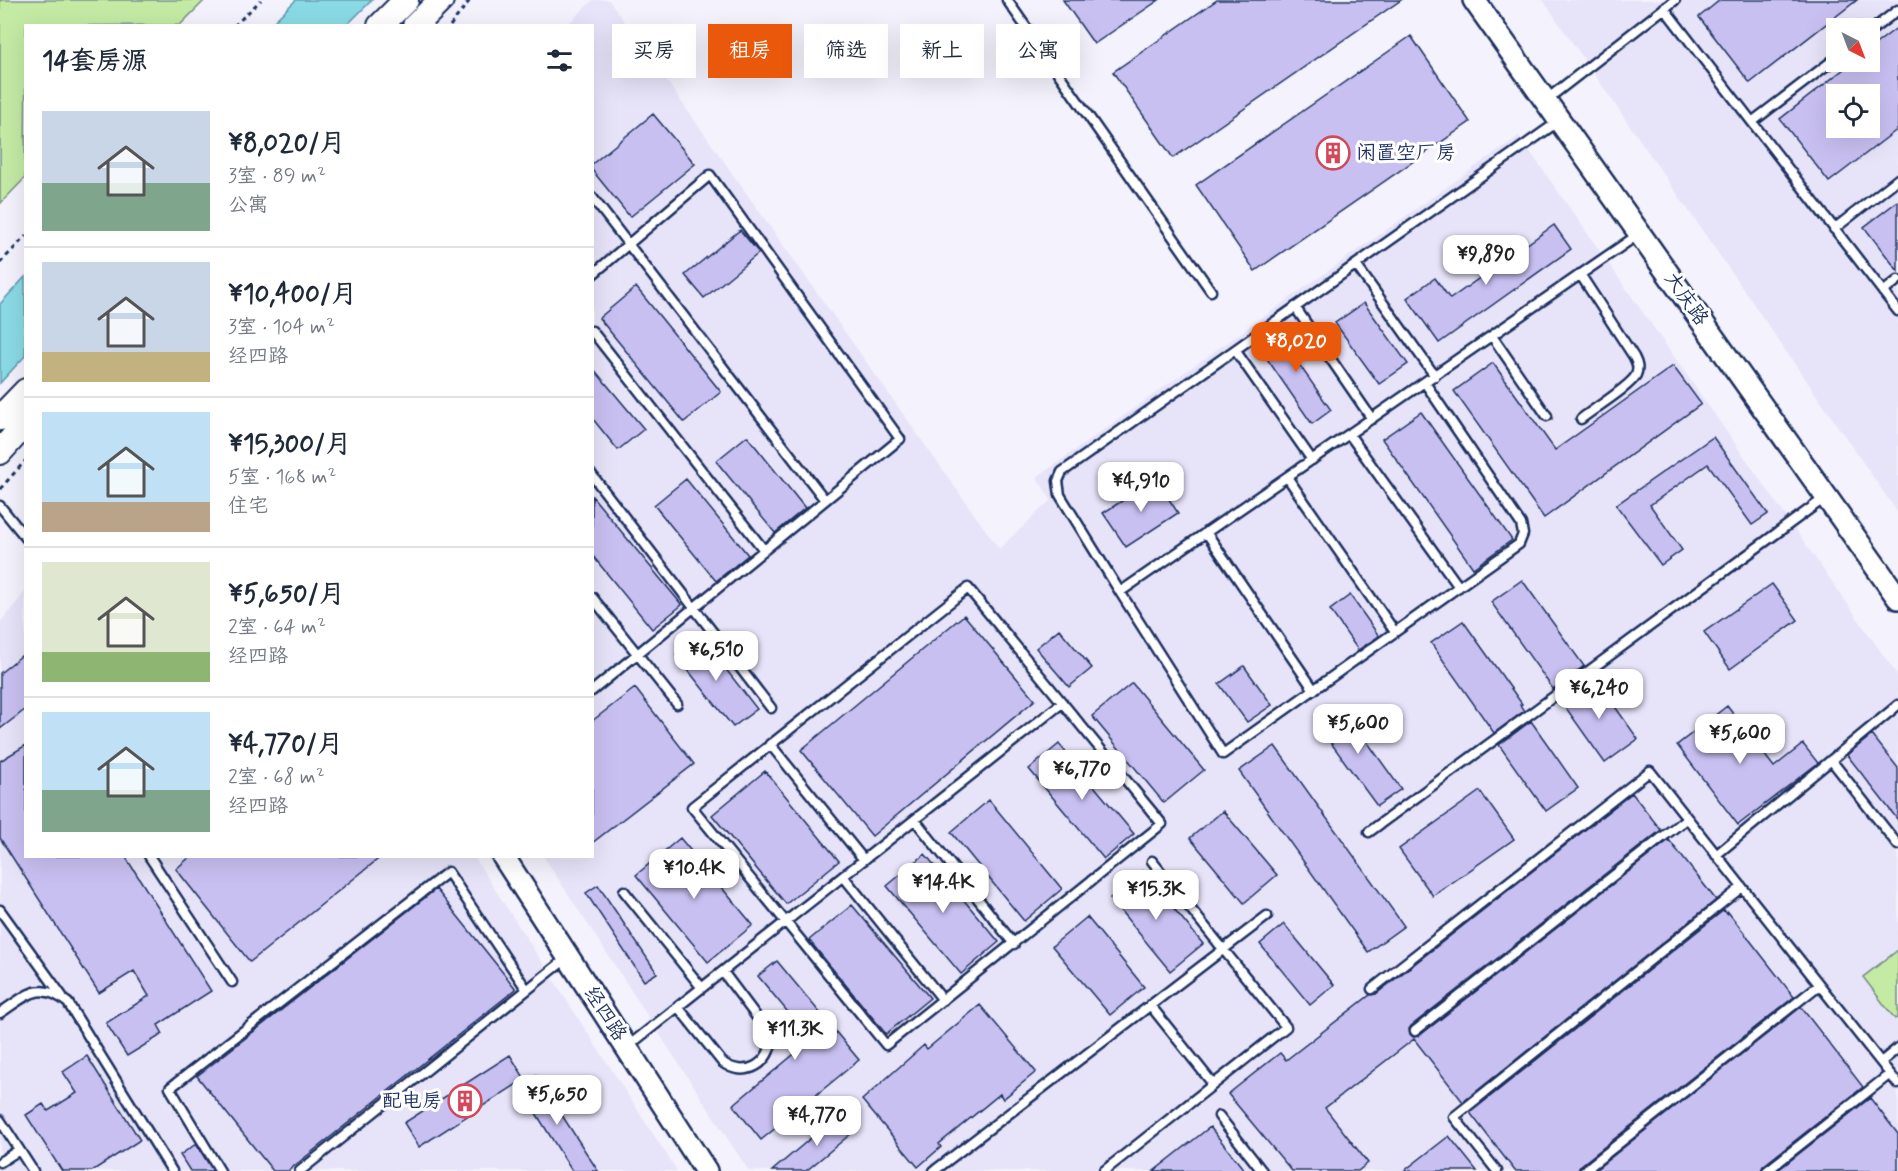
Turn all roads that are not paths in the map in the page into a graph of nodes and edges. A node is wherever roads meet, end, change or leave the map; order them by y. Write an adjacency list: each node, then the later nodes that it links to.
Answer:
1 (406, 0): 8 (main road)
2 (441, 0): 9 (main road)
3 (1007, 0): 24 (lane)
4 (1474, 0): 12 (street, 大庆路)
5 (1674, 0): 6 (lane)
6 (1665, 8): 12 (lane); 14 (lane)
7 (1898, 10): 10 (lane)
8 (382, 24)
9 (417, 24)
10 (1880, 24)
11 (1826, 66): 14 (lane)
12 (1545, 101): 13 (street, 大庆路)
13 (1560, 121): 18 (street, 大庆路); 20 (lane)
14 (1752, 122): 17 (lane)
15 (1898, 179): 17 (lane)
16 (594, 200): 19 (lane)
17 (1834, 229): 25 (lane)
18 (1640, 233): 22 (lane); 44 (street, 大庆路)
19 (629, 245): 21 (lane); 45 (lane); 45 (lane)
20 (1356, 265): 26 (lane); 31 (lane)
21 (594, 273)
22 (1580, 274): 29 (lane); 37 (lane)
23 (1898, 280): 25 (lane)
24 (1211, 291)
25 (1883, 292): 27 (lane)
26 (1295, 308): 30 (lane); 36 (lane)
27 (1898, 311)
28 (594, 334): 49 (lane)
29 (1492, 336): 31 (lane); 34 (lane)
30 (1235, 350): 41 (lane); 51 (lane)
31 (1435, 375): 32 (lane)
32 (1425, 382): 36 (lane); 50 (lane)
33 (24, 393): 35 (main road)
34 (1547, 416)
35 (0, 418)
36 (1372, 418): 39 (lane)
37 (1581, 419)
38 (24, 425): 40 (main road)
39 (1349, 434): 41 (lane); 50 (lane)
40 (0, 452)
41 (1312, 460): 42 (lane)
42 (1287, 477): 47 (lane); 55 (lane)
43 (594, 478): 54 (lane)
44 (1826, 497): 52 (street, 大庆路); 67 (lane)
45 (825, 500): 49 (lane)
46 (0, 506): 48 (lane)
47 (1206, 532): 51 (lane); 58 (lane)
48 (24, 536)
49 (764, 550): 54 (lane)
50 (1459, 587): 55 (lane)
51 (1120, 592): 58 (lane)
52 (1898, 598)
53 (594, 599): 56 (lane)
54 (694, 607): 56 (lane); 62 (lane)
55 (1395, 632): 58 (lane)
56 (638, 654): 57 (lane); 60 (lane)
57 (594, 689)
58 (1314, 690)
59 (1062, 703): 63 (lane); 66 (lane); 80 (lane)
60 (677, 704)
61 (1898, 705): 64 (lane)
62 (771, 708)
63 (770, 744): 72 (lane); 79 (lane)
64 (1831, 760): 68 (lane); 69 (lane)
65 (1687, 818): 69 (lane); 87 (lane); 94 (lane)
66 (915, 820): 72 (lane); 80 (lane)
67 (1369, 831)
68 (1898, 845)
69 (1716, 855): 75 (lane)
70 (149, 858): 84 (lane)
71 (504, 858): 82 (street, 经四路)
72 (864, 860): 74 (lane)
73 (1152, 861): 81 (lane)
74 (843, 876): 79 (lane); 89 (lane)
75 (1742, 887): 85 (lane); 113 (lane)
76 (624, 891): 86 (lane)
77 (0, 910): 90 (lane)
78 (1267, 916): 81 (lane)
79 (785, 922): 83 (lane); 89 (lane)
80 (1014, 944): 89 (lane)
81 (1223, 950): 91 (lane); 99 (lane)
82 (568, 957): 88 (lane); 95 (street, 经四路)
83 (723, 972): 86 (lane); 92 (lane)
84 (232, 982)
85 (1819, 985): 97 (lane); 114 (lane)
86 (702, 988): 92 (lane)
87 (1372, 989)
88 (527, 990): 108 (lane); 109 (lane)
89 (943, 1000)
90 (68, 1003): 93 (lane); 107 (lane)
91 (1150, 1005): 99 (lane); 110 (lane)
92 (678, 1006): 95 (lane)
93 (0, 1013)
94 (1415, 1031)
95 (626, 1048): 105 (street, 经四路)
96 (1898, 1048): 97 (lane)
97 (1881, 1062): 98 (lane)
98 (1890, 1074): 100 (lane); 115 (lane)
99 (1213, 1084): 111 (lane)
100 (1898, 1084)
101 (1219, 1116): 112 (lane)
102 (0, 1120): 103 (lane)
103 (19, 1150): 104 (lane); 106 (lane)
104 (0, 1162)
105 (701, 1167)
106 (33, 1171)
107 (172, 1171)
108 (220, 1171)
109 (300, 1171)
110 (934, 1171)
111 (1104, 1171)
112 (1262, 1171)
113 (1497, 1171)
114 (1584, 1171)
115 (1767, 1171)

